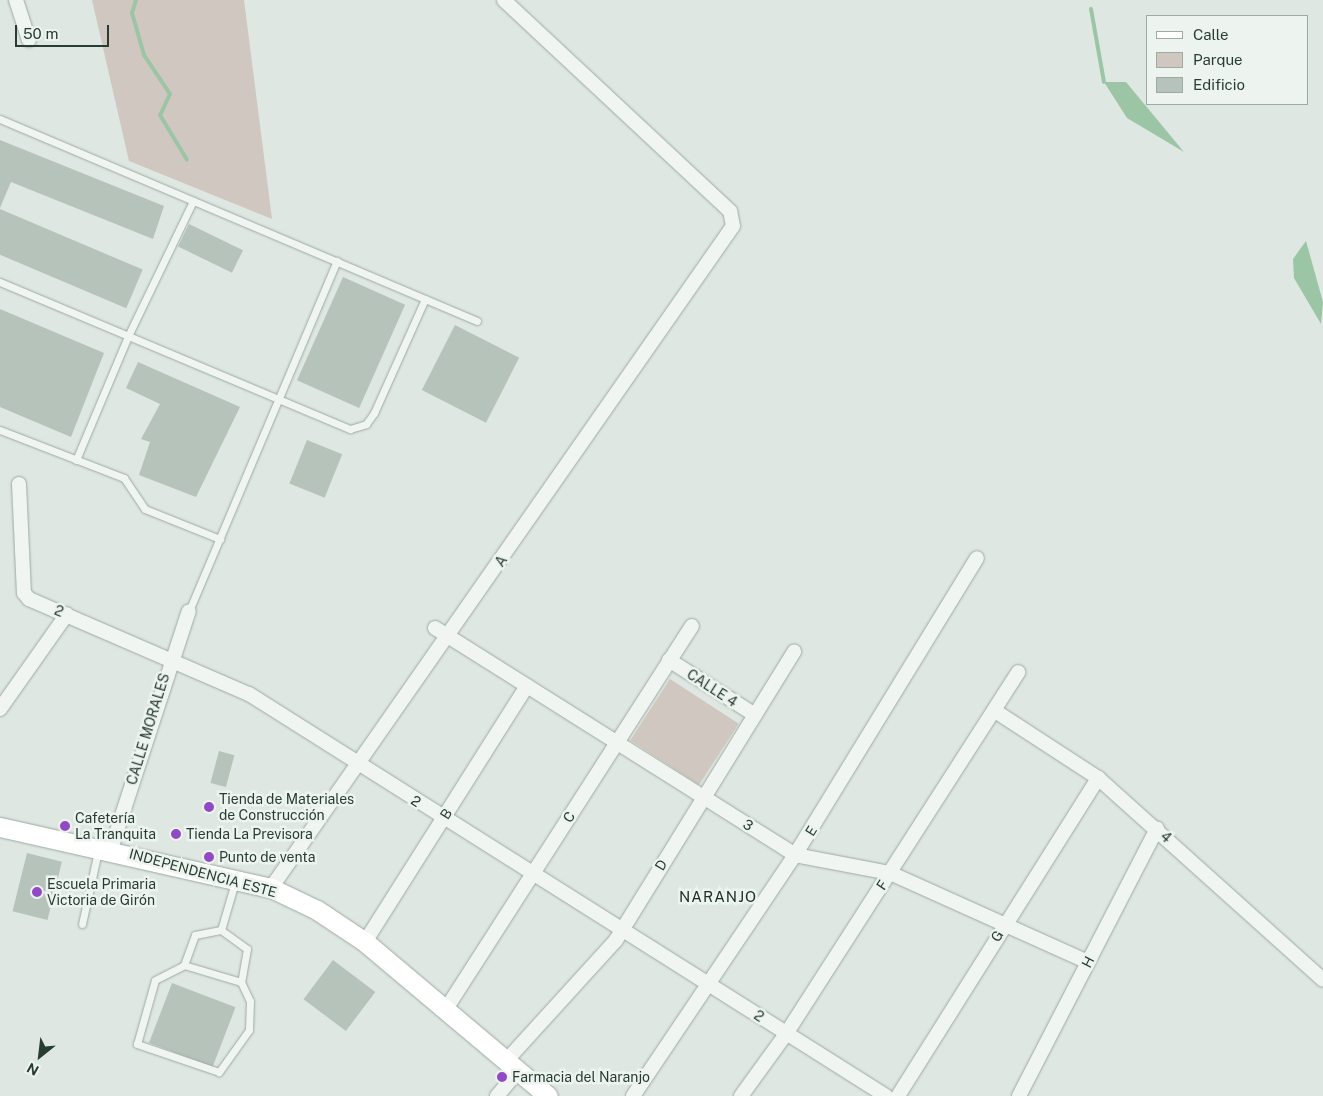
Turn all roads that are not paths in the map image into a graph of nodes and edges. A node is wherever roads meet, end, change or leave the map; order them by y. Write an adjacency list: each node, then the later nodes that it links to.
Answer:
1 (16, 0): 3 (street)
2 (504, 0): 21 (street, A)
3 (29, 40)
4 (0, 119): 5 (lane)
5 (193, 201): 6 (lane); 10 (lane)
6 (337, 262): 8 (lane); 11 (lane)
7 (0, 282): 10 (lane)
8 (425, 299): 9 (lane); 11 (lane)
9 (477, 321)
10 (128, 336): 11 (lane); 13 (lane)
11 (279, 400): 15 (lane)
12 (0, 430): 13 (lane)
13 (76, 460): 15 (lane)
14 (19, 484): 18 (street, 2)
15 (220, 539): 17 (lane)
16 (977, 558): 38 (street, E)
17 (189, 611): 23 (street, CALLE MORALES)
18 (67, 614): 23 (street, 2); 27 (street)
19 (692, 626): 24 (street, C)
20 (435, 628): 21 (street, 3)
21 (448, 636): 26 (street, 3); 31 (street, A)
22 (794, 652): 29 (street, D)
23 (170, 657): 31 (street, 2); 37 (street, CALLE MORALES)
24 (669, 660): 29 (street, CALLE 4); 30 (street, C)
25 (1018, 672): 28 (street, F)
26 (527, 686): 30 (street, 3); 34 (street, B)
27 (0, 709)
28 (995, 712): 32 (street, 4); 39 (street, F)
29 (755, 715): 33 (street, D)
30 (617, 742): 33 (street, 3); 40 (street, C)
31 (359, 764): 34 (street, 2); 42 (street, A)
32 (1098, 778): 36 (street, 4); 43 (street, G)
33 (702, 797): 38 (street, 3); 46 (street, D)
34 (443, 819): 40 (street, 2); 47 (street, B)
35 (0, 827): 37 (main road, INDEPENDENCIA ESTE)
36 (1157, 828): 48 (street, H); 50 (street, 4)
37 (105, 848): 41 (main road, INDEPENDENCIA ESTE); 44 (lane)
38 (795, 855): 39 (street, 3); 52 (street, E)
39 (890, 873): 43 (street, 3); 54 (street, F)
40 (532, 874): 46 (street, 2); 53 (street, C)
41 (236, 879): 42 (main road, INDEPENDENCIA ESTE); 45 (lane)
42 (271, 888): 47 (main road, INDEPENDENCIA ESTE)
43 (1005, 922): 48 (street, 3); 61 (street, G)
44 (82, 924)
45 (221, 930): 49 (lane); 51 (lane)
46 (622, 930): 52 (street, 2); 55 (street, D)
47 (365, 942): 53 (main road, INDEPENDENCIA ESTE)
48 (1088, 962): 62 (street, H)
49 (184, 965): 51 (lane); 51 (lane)
50 (1323, 980)
51 (241, 982)
52 (712, 985): 54 (street, 2); 58 (street, E)
53 (446, 1008): 55 (main road, INDEPENDENCIA ESTE)
54 (786, 1034): 59 (street, F); 60 (street, 2)
55 (512, 1066): 56 (street, D); 57 (main road, INDEPENDENCIA ESTE)
56 (497, 1096)
57 (548, 1096)
58 (633, 1096)
59 (741, 1096)
60 (886, 1096)
61 (898, 1096)
62 (1019, 1096)

